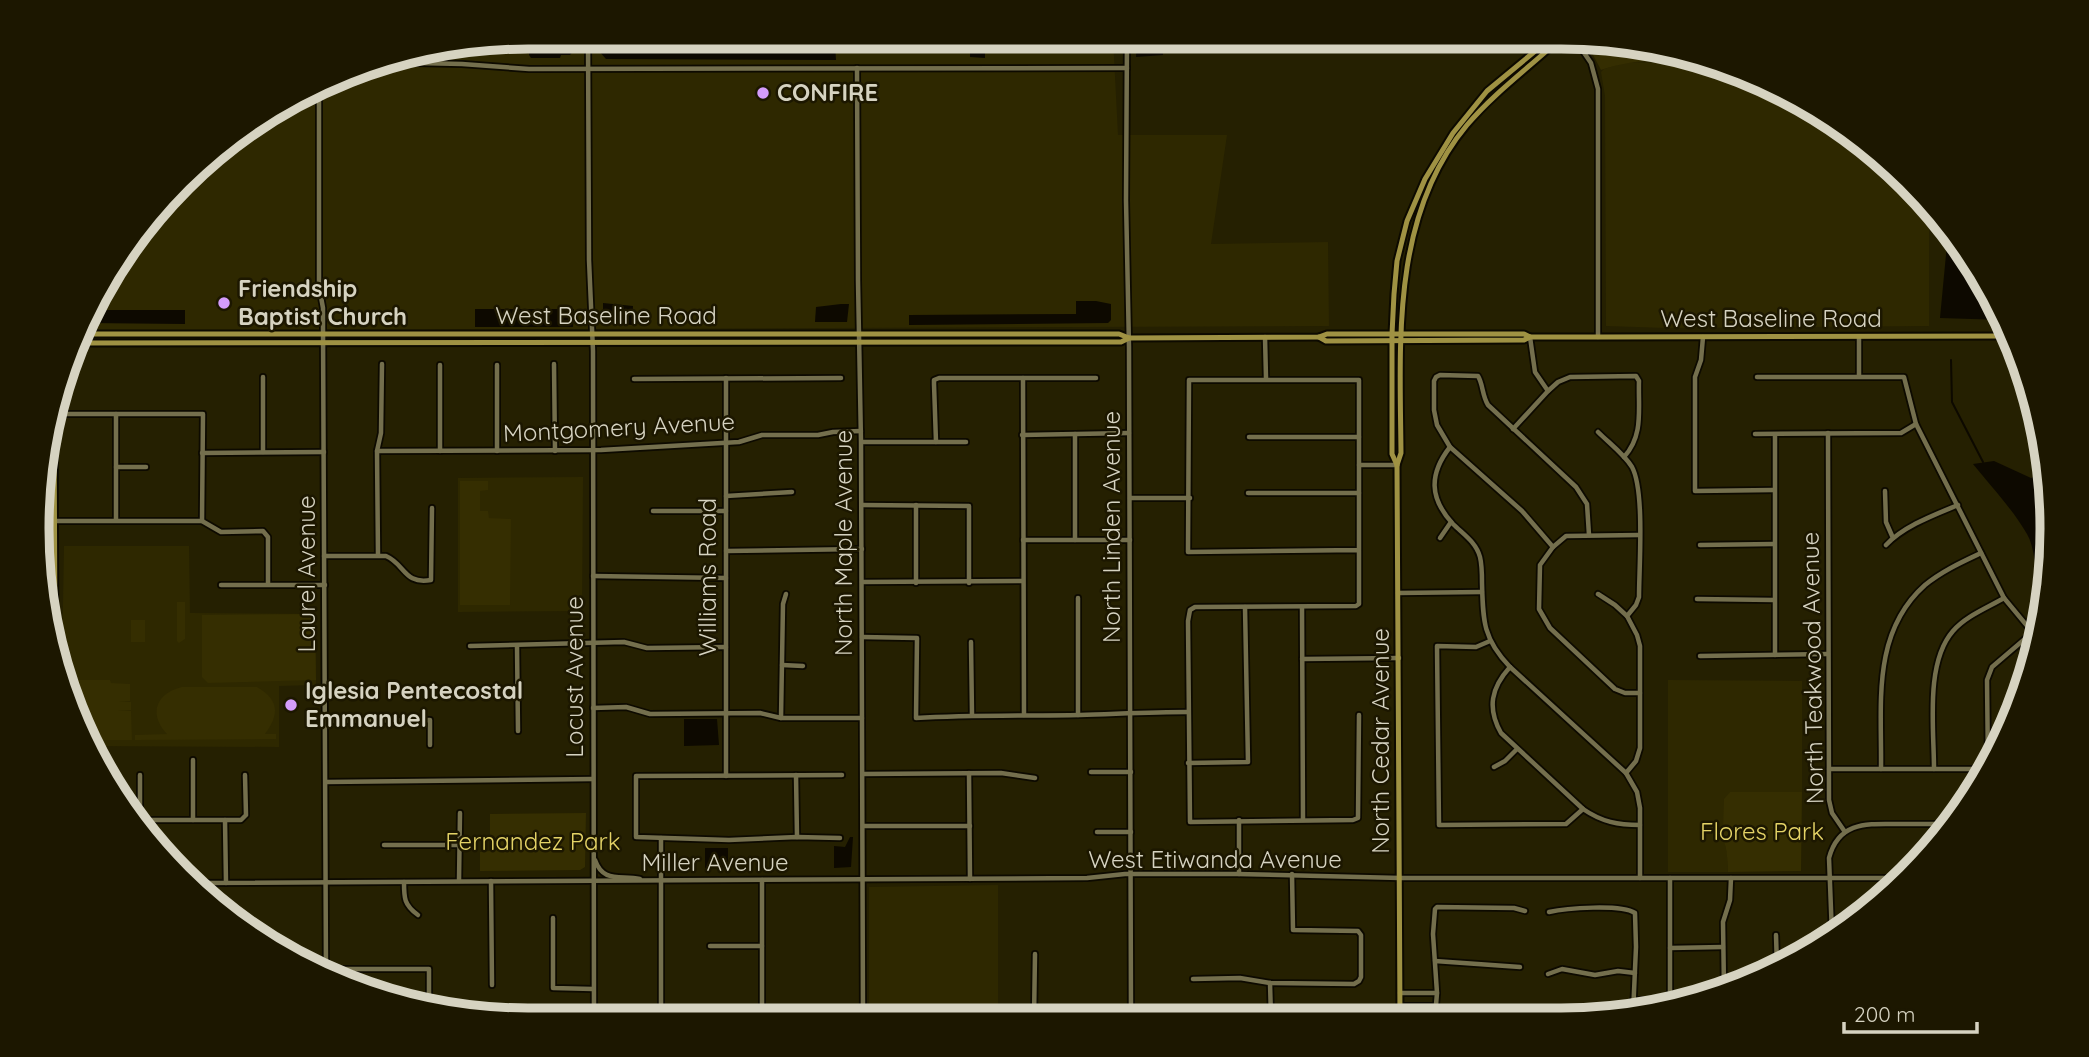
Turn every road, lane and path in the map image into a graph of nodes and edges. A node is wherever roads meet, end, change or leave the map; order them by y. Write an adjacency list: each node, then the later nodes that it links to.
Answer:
1 (588, 49): 9 (street, Locust Avenue)
2 (1127, 49): 8 (street, North Linden Avenue)
3 (1538, 49): 21 (main road, North Cedar Avenue)
4 (1548, 49): 22 (main road, North Cedar Avenue)
5 (1582, 50): 16 (street)
6 (414, 63): 9 (street)
7 (858, 68): 8 (street); 9 (street); 13 (street, North Maple Avenue)
8 (1127, 68): 20 (street, North Linden Avenue)
9 (589, 69): 12 (street, Locust Avenue)
10 (319, 97): 23 (street, Laurel Avenue)
11 (90, 334): 23 (main road, West Baseline Road)
12 (592, 334): 13 (main road, West Baseline Road); 23 (main road, West Baseline Road); 26 (street, Locust Avenue)
13 (860, 334): 20 (main road, West Baseline Road); 25 (street, North Maple Avenue)
14 (1265, 337): 20 (main road, West Baseline Road); 21 (main road, West Baseline Road); 39 (street)
15 (1530, 337): 16 (main road, West Baseline Road); 22 (main road, West Baseline Road); 40 (street)
16 (1598, 337): 17 (main road, West Baseline Road)
17 (1703, 337): 18 (main road, West Baseline Road); 74 (street)
18 (1859, 337): 19 (main road, West Baseline Road); 31 (street)
19 (2000, 337)
20 (1129, 338): 25 (main road, West Baseline Road); 48 (street, North Linden Avenue)
21 (1392, 338): 22 (main road, West Baseline Road); 71 (main road, North Cedar Avenue)
22 (1401, 338): 71 (main road, North Cedar Avenue)
23 (323, 339): 24 (main road); 26 (main road, West Baseline Road); 66 (street, Laurel Avenue)
24 (86, 343)
25 (860, 343): 26 (main road, West Baseline Road); 45 (street, North Maple Avenue)
26 (592, 344): 60 (street, Locust Avenue)
27 (382, 364): 61 (street)
28 (554, 364): 64 (street)
29 (440, 365): 62 (street)
30 (497, 365): 63 (street)
31 (1859, 376): 33 (street); 43 (street)
32 (263, 377): 65 (street)
33 (1757, 377)
34 (726, 378): 35 (street); 37 (street); 55 (street, Williams Road)
35 (841, 378)
36 (1096, 378): 38 (street)
37 (634, 379)
38 (1023, 379): 51 (street); 57 (street)
39 (1266, 379): 54 (street); 81 (street)
40 (1548, 391): 44 (street); 69 (street)
41 (63, 413): 42 (street)
42 (116, 414): 67 (street); 72 (street)
43 (1916, 424): 49 (street); 84 (street)
44 (1513, 429): 59 (street); 92 (street)
45 (861, 431): 55 (street, Montgomery Avenue); 56 (street, North Maple Avenue)
46 (1598, 432): 69 (street)
47 (1075, 433): 48 (street); 51 (street); 97 (street)
48 (1129, 433): 80 (street, North Linden Avenue)
49 (1828, 433): 52 (street); 140 (street, North Teakwood Avenue)
50 (1755, 434): 52 (street)
51 (1023, 435): 96 (street)
52 (1775, 435): 74 (street)
53 (1249, 437): 54 (street)
54 (1359, 437): 70 (street)
55 (725, 442): 60 (street, Montgomery Avenue); 79 (street, Williams Road)
56 (861, 442): 57 (street); 82 (street, North Maple Avenue)
57 (936, 442): 58 (street)
58 (966, 442)
59 (1450, 447): 91 (street); 102 (street)
60 (592, 450): 64 (street, Montgomery Avenue); 109 (street, Locust Avenue)
61 (377, 451): 62 (street, Montgomery Avenue); 107 (street)
62 (440, 451): 63 (street, Montgomery Avenue)
63 (497, 451): 64 (street, Montgomery Avenue)
64 (555, 451)
65 (262, 452): 66 (street); 67 (street)
66 (324, 452): 108 (street, Laurel Avenue)
67 (202, 453): 90 (street)
68 (54, 457): 89 (main road)
69 (1624, 457): 93 (street)
70 (1359, 465): 71 (street); 78 (street)
71 (1397, 465): 120 (main road, North Cedar Avenue)
72 (116, 467): 73 (street); 88 (street)
73 (146, 467)
74 (1774, 490): 99 (street)
75 (1885, 491): 95 (street)
76 (793, 492): 79 (street)
77 (1248, 493): 78 (street)
78 (1359, 493): 104 (street)
79 (726, 496): 87 (street, Williams Road)
80 (1130, 498): 81 (street); 98 (street, North Linden Avenue)
81 (1189, 498): 104 (street)
82 (862, 505): 83 (street); 103 (street, North Maple Avenue)
83 (916, 505): 113 (street); 114 (street)
84 (1958, 505): 95 (street); 106 (street)
85 (432, 508): 107 (street)
86 (653, 511): 87 (street)
87 (726, 511): 105 (street, Williams Road)
88 (116, 520): 89 (street); 90 (street)
89 (55, 521): 118 (main road)
90 (202, 521): 115 (street)
91 (1451, 522): 94 (street); 119 (street)
92 (1589, 535): 93 (street); 102 (street)
93 (1639, 535): 130 (street)
94 (1440, 538)
95 (1893, 538): 101 (street)
96 (1023, 540): 97 (street); 111 (street)
97 (1074, 540): 98 (street)
98 (1130, 540): 150 (street, North Linden Avenue)
99 (1774, 544): 100 (street); 126 (street)
100 (1700, 545)
101 (1886, 545)
102 (1553, 547): 148 (street)
103 (862, 549): 105 (street); 112 (street, North Maple Avenue)
104 (1359, 550): 129 (street)
105 (726, 551): 110 (street, Williams Road)
106 (1981, 553): 124 (street); 169 (street)
107 (378, 555): 108 (street)
108 (324, 556): 117 (street, Laurel Avenue)
109 (593, 576): 110 (street); 136 (street, Locust Avenue)
110 (726, 578): 139 (street, Williams Road)
111 (1023, 581): 114 (street); 154 (street)
112 (862, 582): 113 (street); 132 (street, North Maple Avenue)
113 (916, 583): 114 (street)
114 (969, 583)
115 (268, 584): 116 (street); 117 (street)
116 (220, 585)
117 (325, 585): 159 (street, Laurel Avenue)
118 (55, 587): 127 (main road)
119 (1482, 592): 120 (street); 134 (street)
120 (1398, 593): 143 (main road, North Cedar Avenue)
121 (786, 594): 145 (street)
122 (1598, 594): 130 (street)
123 (1078, 598): 155 (street)
124 (2004, 598): 131 (street); 170 (street)
125 (1697, 599): 126 (street)
126 (1774, 600): 141 (street)
127 (55, 603)
128 (1245, 607): 129 (street); 151 (street); 165 (street)
129 (1302, 607): 144 (street)
130 (1626, 616): 148 (street)
131 (2030, 628)
132 (862, 637): 153 (street); 158 (street, North Maple Avenue)
133 (2028, 637): 162 (street)
134 (1490, 641): 147 (street); 185 (street)
135 (971, 642): 153 (street)
136 (593, 643): 138 (street); 139 (street); 149 (street, Locust Avenue)
137 (470, 646): 138 (street)
138 (517, 646): 160 (street)
139 (726, 648): 152 (street, Williams Road)
140 (1829, 654): 141 (street); 168 (street, North Teakwood Avenue)
141 (1775, 655): 142 (street)
142 (1700, 656)
143 (1399, 658): 144 (street); 208 (main road, North Cedar Avenue)
144 (1302, 659): 191 (street)
145 (782, 665): 146 (street); 157 (street)
146 (803, 666)
147 (1510, 667): 163 (street); 174 (street)
148 (1640, 693): 174 (street)
149 (593, 708): 152 (street); 182 (street, Locust Avenue)
150 (1131, 711): 151 (street); 155 (street); 172 (street, North Linden Avenue)
151 (1188, 712): 165 (street)
152 (726, 713): 157 (street); 180 (street, Williams Road)
153 (972, 715): 154 (street)
154 (1024, 715): 155 (street)
155 (1078, 715)
156 (1359, 715): 191 (street)
157 (781, 718): 158 (street)
158 (862, 718): 175 (street, North Maple Avenue)
159 (325, 720): 161 (street); 183 (street, Laurel Avenue)
160 (518, 731)
161 (430, 745)
162 (1987, 748)
163 (1517, 749): 166 (street); 185 (street)
164 (193, 760): 188 (street)
165 (1188, 763): 190 (street)
166 (1494, 767)
167 (1976, 767): 170 (street)
168 (1829, 769): 169 (street); 198 (street, North Teakwood Avenue)
169 (1881, 769): 170 (street)
170 (1934, 769)
171 (1091, 772): 172 (street)
172 (1131, 772): 197 (street, North Linden Avenue)
173 (969, 773): 175 (street); 181 (street); 193 (street)
174 (1626, 773): 194 (street)
175 (863, 774): 195 (street, North Maple Avenue)
176 (140, 775): 184 (street)
177 (245, 775): 189 (street)
178 (796, 775): 179 (street); 180 (street); 199 (street)
179 (842, 775)
180 (726, 776): 200 (street)
181 (1035, 778)
182 (593, 779): 183 (street); 204 (street, Locust Avenue)
183 (326, 782): 225 (street, Laurel Avenue)
184 (140, 809)
185 (1583, 809): 194 (street)
186 (460, 813): 203 (street)
187 (148, 820): 188 (street)
188 (193, 820): 189 (street)
189 (225, 820): 224 (street)
190 (1239, 820): 191 (street); 206 (street)
191 (1303, 820)
192 (1938, 824): 198 (street)
193 (970, 825): 195 (street); 215 (street)
194 (1640, 825): 209 (street)
195 (863, 826): 214 (street, North Maple Avenue)
196 (1097, 832): 197 (street)
197 (1131, 832): 205 (street, North Linden Avenue)
198 (1845, 832): 212 (street, North Teakwood Avenue)
199 (797, 837): 200 (street); 201 (street)
200 (661, 838): 221 (street)
201 (840, 838)
202 (384, 845): 203 (street)
203 (460, 845): 217 (street)
204 (593, 855): 219 (street, Locust Avenue); 220 (street)
205 (1131, 874): 206 (street, West Etiwanda Avenue); 215 (street, West Etiwanda Avenue); 262 (street, North Linden Avenue)
206 (1238, 874): 207 (street, West Etiwanda Avenue)
207 (1292, 874): 208 (street, West Etiwanda Avenue); 246 (street)
208 (1400, 878): 209 (street, West Etiwanda Avenue); 249 (main road, North Cedar Avenue)
209 (1640, 878): 210 (street, West Etiwanda Avenue)
210 (1670, 878): 211 (street, West Etiwanda Avenue); 235 (street)
211 (1731, 878): 212 (street, West Etiwanda Avenue); 234 (street)
212 (1830, 878): 213 (street, West Etiwanda Avenue); 230 (street, North Teakwood Avenue)
213 (1889, 878)
214 (863, 879): 215 (street, West Etiwanda Avenue); 216 (street, Miller Avenue); 260 (street, North Maple Avenue)
215 (970, 879)
216 (762, 880): 221 (street, Miller Avenue); 233 (street)
217 (459, 881): 218 (street, Miller Avenue); 222 (street, Miller Avenue)
218 (491, 881): 219 (street, Miller Avenue); 247 (street)
219 (593, 881): 220 (street, Miller Avenue); 248 (street, Locust Avenue)
220 (647, 881): 221 (street, Miller Avenue)
221 (660, 881): 259 (street)
222 (404, 882): 225 (street, Miller Avenue); 228 (street)
223 (205, 883): 224 (street, Miller Avenue)
224 (226, 883): 225 (street, Miller Avenue)
225 (326, 883): 239 (street, Laurel Avenue)
226 (1525, 911): 238 (street)
227 (1549, 912): 242 (street)
228 (418, 915)
229 (553, 918): 248 (street)
230 (1833, 923)
231 (1776, 935): 237 (street)
232 (710, 946): 233 (street)
233 (762, 946): 255 (street)
234 (1723, 947): 235 (street); 245 (street)
235 (1670, 948): 251 (street)
236 (1035, 954): 261 (street)
237 (1777, 957)
238 (1435, 961): 240 (street); 250 (street)
239 (326, 963)
240 (1520, 967)
241 (344, 971): 252 (street)
242 (1635, 973): 243 (street); 253 (street)
243 (1548, 974)
244 (1193, 979): 246 (street)
245 (1724, 980)
246 (1270, 983): 263 (street)
247 (492, 985)
248 (593, 989): 258 (street, Locust Avenue)
249 (1400, 993): 250 (street); 256 (main road, North Cedar Avenue)
250 (1437, 993): 257 (street)
251 (1670, 995)
252 (429, 998)
253 (1633, 1000): 254 (street)
254 (1644, 1001)
255 (762, 1004)
256 (1400, 1006): 257 (street)
257 (1435, 1006)
258 (594, 1008)
259 (661, 1008)
260 (863, 1008)
261 (1034, 1008)
262 (1132, 1008)
263 (1271, 1008)

